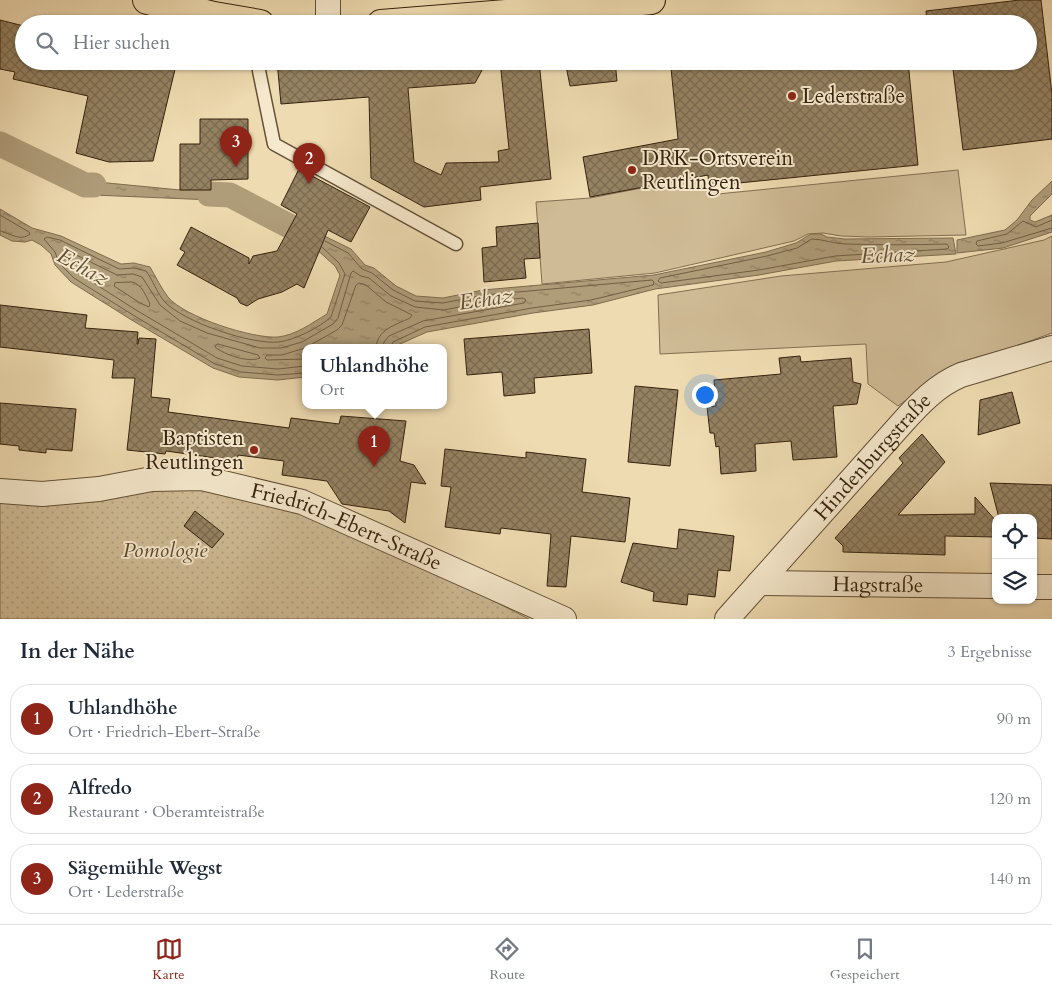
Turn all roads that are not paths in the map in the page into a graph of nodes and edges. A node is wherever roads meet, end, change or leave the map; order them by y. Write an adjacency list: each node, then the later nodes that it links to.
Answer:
1 (146, 0): 5 (main road)
2 (328, 0): 6 (street)
3 (651, 0): 4 (main road)
4 (543, 6): 7 (main road)
5 (216, 15)
6 (328, 15)
7 (462, 15)
8 (259, 70): 9 (lane)
9 (456, 244)
10 (1052, 348): 12 (street, Hindenburgstraße)
11 (0, 492): 16 (street, Friedrich-Ebert-Straße)
12 (759, 583): 13 (street, Hagstraße); 18 (street, Hindenburgstraße)
13 (992, 586)
14 (1037, 587): 15 (street)
15 (1052, 587)
16 (537, 613): 17 (street, Friedrich-Ebert-Straße)
17 (564, 619)
18 (727, 619)

